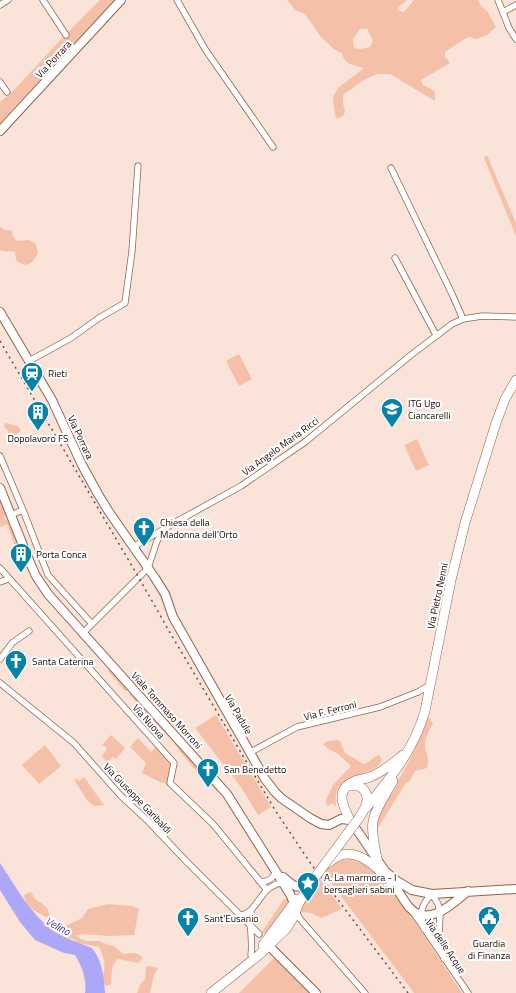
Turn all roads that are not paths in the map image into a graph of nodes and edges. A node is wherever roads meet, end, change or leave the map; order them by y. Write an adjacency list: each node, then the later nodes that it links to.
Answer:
1 (8, 0): 6 (street)
2 (43, 0): 9 (street)
3 (121, 0): 13 (street, Via Porrara)
4 (176, 0): 14 (street)
5 (498, 0): 8 (street)
6 (0, 5)
7 (516, 5): 8 (street)
8 (503, 12): 10 (street)
9 (66, 35)
10 (516, 39)
11 (0, 82): 12 (street)
12 (6, 92)
13 (0, 131)
14 (273, 147)
15 (138, 166): 22 (street)
16 (391, 168): 20 (street)
17 (395, 258): 21 (street)
18 (0, 312): 22 (street, Via Porrara)
19 (516, 317): 20 (street, Via Angelo Maria Ricci)
20 (463, 319): 21 (street, Via Angelo Maria Ricci)
21 (436, 335): 28 (street, Via Angelo Maria Ricci)
22 (29, 361): 29 (street, Via Porrara)
23 (516, 380): 41 (main road, Via Pietro Nenni)
24 (0, 456): 26 (street)
25 (0, 488): 27 (street, Viale Tommaso Morroni)
26 (23, 510): 27 (street); 30 (street)
27 (11, 515): 33 (street, Viale Tommaso Morroni)
28 (168, 527): 29 (street); 32 (street, Via Angelo Maria Ricci)
29 (133, 547): 32 (street, Via Porrara)
30 (43, 566): 33 (street); 36 (street)
31 (0, 568): 34 (street, Via Nuova)
32 (148, 568): 36 (street, Via Angelo Maria Ricci); 45 (street, Via Padule)
33 (33, 569): 38 (street, Viale Tommaso Morroni)
34 (9, 579): 35 (street); 54 (street, Via Nuova)
35 (0, 582)
36 (92, 624): 38 (street, Via Angelo Maria Ricci)
37 (29, 631): 39 (street)
38 (83, 633): 52 (street, Viale Tommaso Morroni)
39 (0, 659)
40 (0, 683): 69 (street, Via Giuseppe Garibaldi)
41 (430, 685): 42 (street, Via F. Ferroni); 43 (main road, Via Pietro Nenni)
42 (418, 692): 43 (street); 45 (street, Via F. Ferroni)
43 (427, 701): 44 (main road, Via Pietro Nenni)
44 (408, 751): 46 (main road, Via Pietro Nenni); 47 (main road)
45 (249, 753): 49 (street, Via Padule)
46 (399, 767): 48 (main road, Via Pietro Nenni); 50 (main road)
47 (346, 787): 48 (main road); 49 (main road)
48 (366, 808): 49 (main road)
49 (354, 819): 50 (street); 51 (main road, bridge)
50 (377, 859): 53 (street)
51 (325, 865): 56 (main road, bridge); 57 (main road)
52 (276, 871): 54 (street); 55 (street, Viale Tommaso Morroni); 56 (street)
53 (385, 871): 57 (street); 62 (street)
54 (259, 881): 59 (street, Via Nuova)
55 (283, 882): 59 (street); 63 (street, Viale Tommaso Morroni)
56 (310, 884): 61 (main road); 67 (main road)
57 (395, 886): 64 (street)
58 (516, 889): 60 (street)
59 (267, 890): 65 (street)
60 (469, 891): 62 (street); 66 (street)
61 (301, 894): 63 (street); 67 (main road)
62 (432, 894): 66 (street); 68 (street)
63 (291, 895): 67 (street, Viale Tommaso Morroni)
64 (410, 909): 68 (street); 72 (street, Via delle Acque)
65 (250, 911): 69 (street); 71 (street)
66 (440, 913): 68 (street); 77 (street)
67 (293, 914): 70 (street); 70 (street); 73 (main road); 74 (main road)
68 (421, 914): 72 (street)
69 (240, 915): 71 (street, Via Giuseppe Garibaldi)
70 (305, 923): 81 (street)
71 (250, 925): 74 (street, Via Giuseppe Garibaldi); 76 (street)
72 (424, 929): 77 (street, Via delle Acque)
73 (281, 934): 74 (main road); 75 (street)
74 (263, 942): 75 (street); 76 (main road); 78 (main road)
75 (278, 955): 80 (street)
76 (251, 956): 78 (main road)
77 (444, 959): 82 (street, Via delle Acque)
78 (233, 976): 79 (main road)
79 (211, 993)
80 (316, 993)
81 (365, 993)
82 (468, 993)

